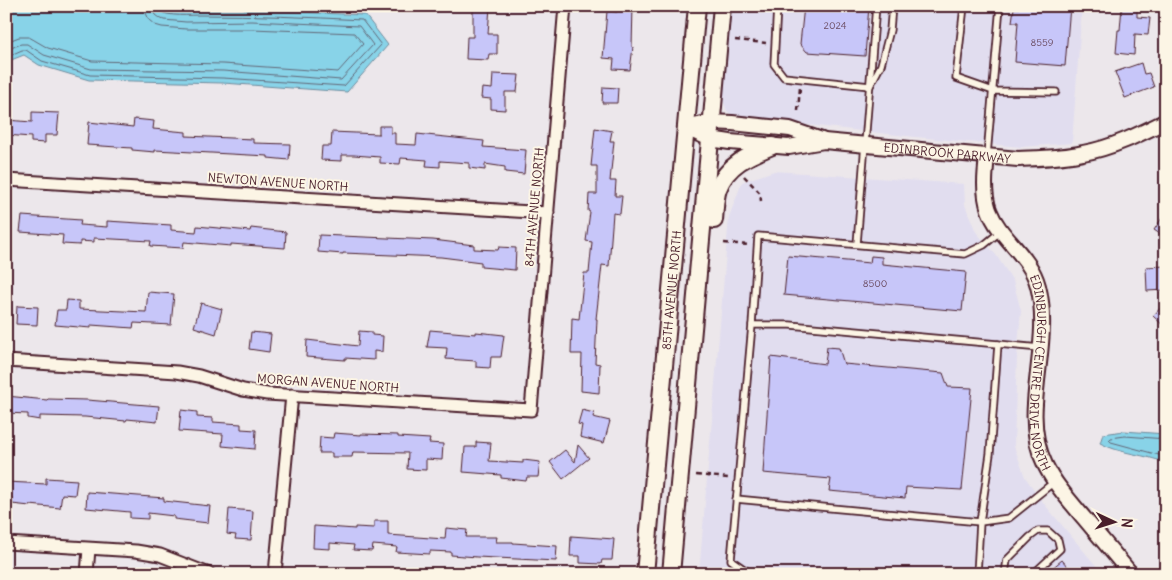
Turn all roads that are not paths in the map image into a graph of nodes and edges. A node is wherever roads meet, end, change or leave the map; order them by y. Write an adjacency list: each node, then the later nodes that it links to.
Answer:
1 (565, 6): 21 (street, 84TH AVENUE NORTH)
2 (697, 6): 14 (main road, 85TH AVENUE NORTH)
3 (722, 6): 13 (main road, 85TH AVENUE NORTH)
4 (777, 6): 9 (lane)
5 (876, 6): 9 (lane)
6 (892, 6): 9 (lane)
7 (964, 6): 10 (lane)
8 (1000, 6): 10 (lane)
9 (870, 86): 17 (lane)
10 (993, 90): 11 (lane); 19 (lane)
11 (1056, 92)
12 (1166, 121): 19 (street, EDINBROOK PARKWAY)
13 (712, 122): 14 (street, EDINBROOK PARKWAY); 15 (main road, 85TH AVENUE NORTH); 16 (street, EDINBROOK PARKWAY)
14 (686, 128): 15 (street, EDINBROOK PARKWAY); 39 (main road, 85TH AVENUE NORTH)
15 (710, 139): 18 (street, EDINBROOK PARKWAY); 29 (main road, 85TH AVENUE NORTH)
16 (824, 141): 17 (street, EDINBROOK PARKWAY); 18 (street, EDINBROOK PARKWAY)
17 (865, 145): 19 (street, EDINBROOK PARKWAY); 23 (lane)
18 (772, 146): 29 (main road)
19 (987, 157): 22 (street, EDINBURGH CENTRE DRIVE NORTH)
20 (6, 180): 21 (street, NEWTON AVENUE NORTH)
21 (548, 213): 30 (street, 84TH AVENUE NORTH)
22 (1001, 231): 23 (lane); 26 (street, EDINBURGH CENTRE DRIVE NORTH)
23 (857, 244): 24 (lane)
24 (752, 326): 25 (lane); 32 (lane)
25 (998, 344): 26 (lane); 33 (lane)
26 (1040, 348): 31 (street, EDINBURGH CENTRE DRIVE NORTH)
27 (6, 361): 28 (street, MORGAN AVENUE NORTH)
28 (292, 395): 30 (street, MORGAN AVENUE NORTH); 38 (street)
29 (687, 397): 40 (main road, 85TH AVENUE NORTH)
30 (531, 410)
31 (1054, 482): 33 (lane); 45 (street, EDINBURGH CENTRE DRIVE NORTH)
32 (736, 499): 33 (lane); 41 (lane)
33 (980, 522): 42 (lane)
34 (6, 543): 35 (street)
35 (89, 549): 36 (street); 37 (street)
36 (86, 574)
37 (209, 574)
38 (276, 574)
39 (645, 574)
40 (671, 574)
41 (752, 574)
42 (977, 574)
43 (1005, 574): 44 (lane)
44 (1033, 574)
45 (1130, 574)

